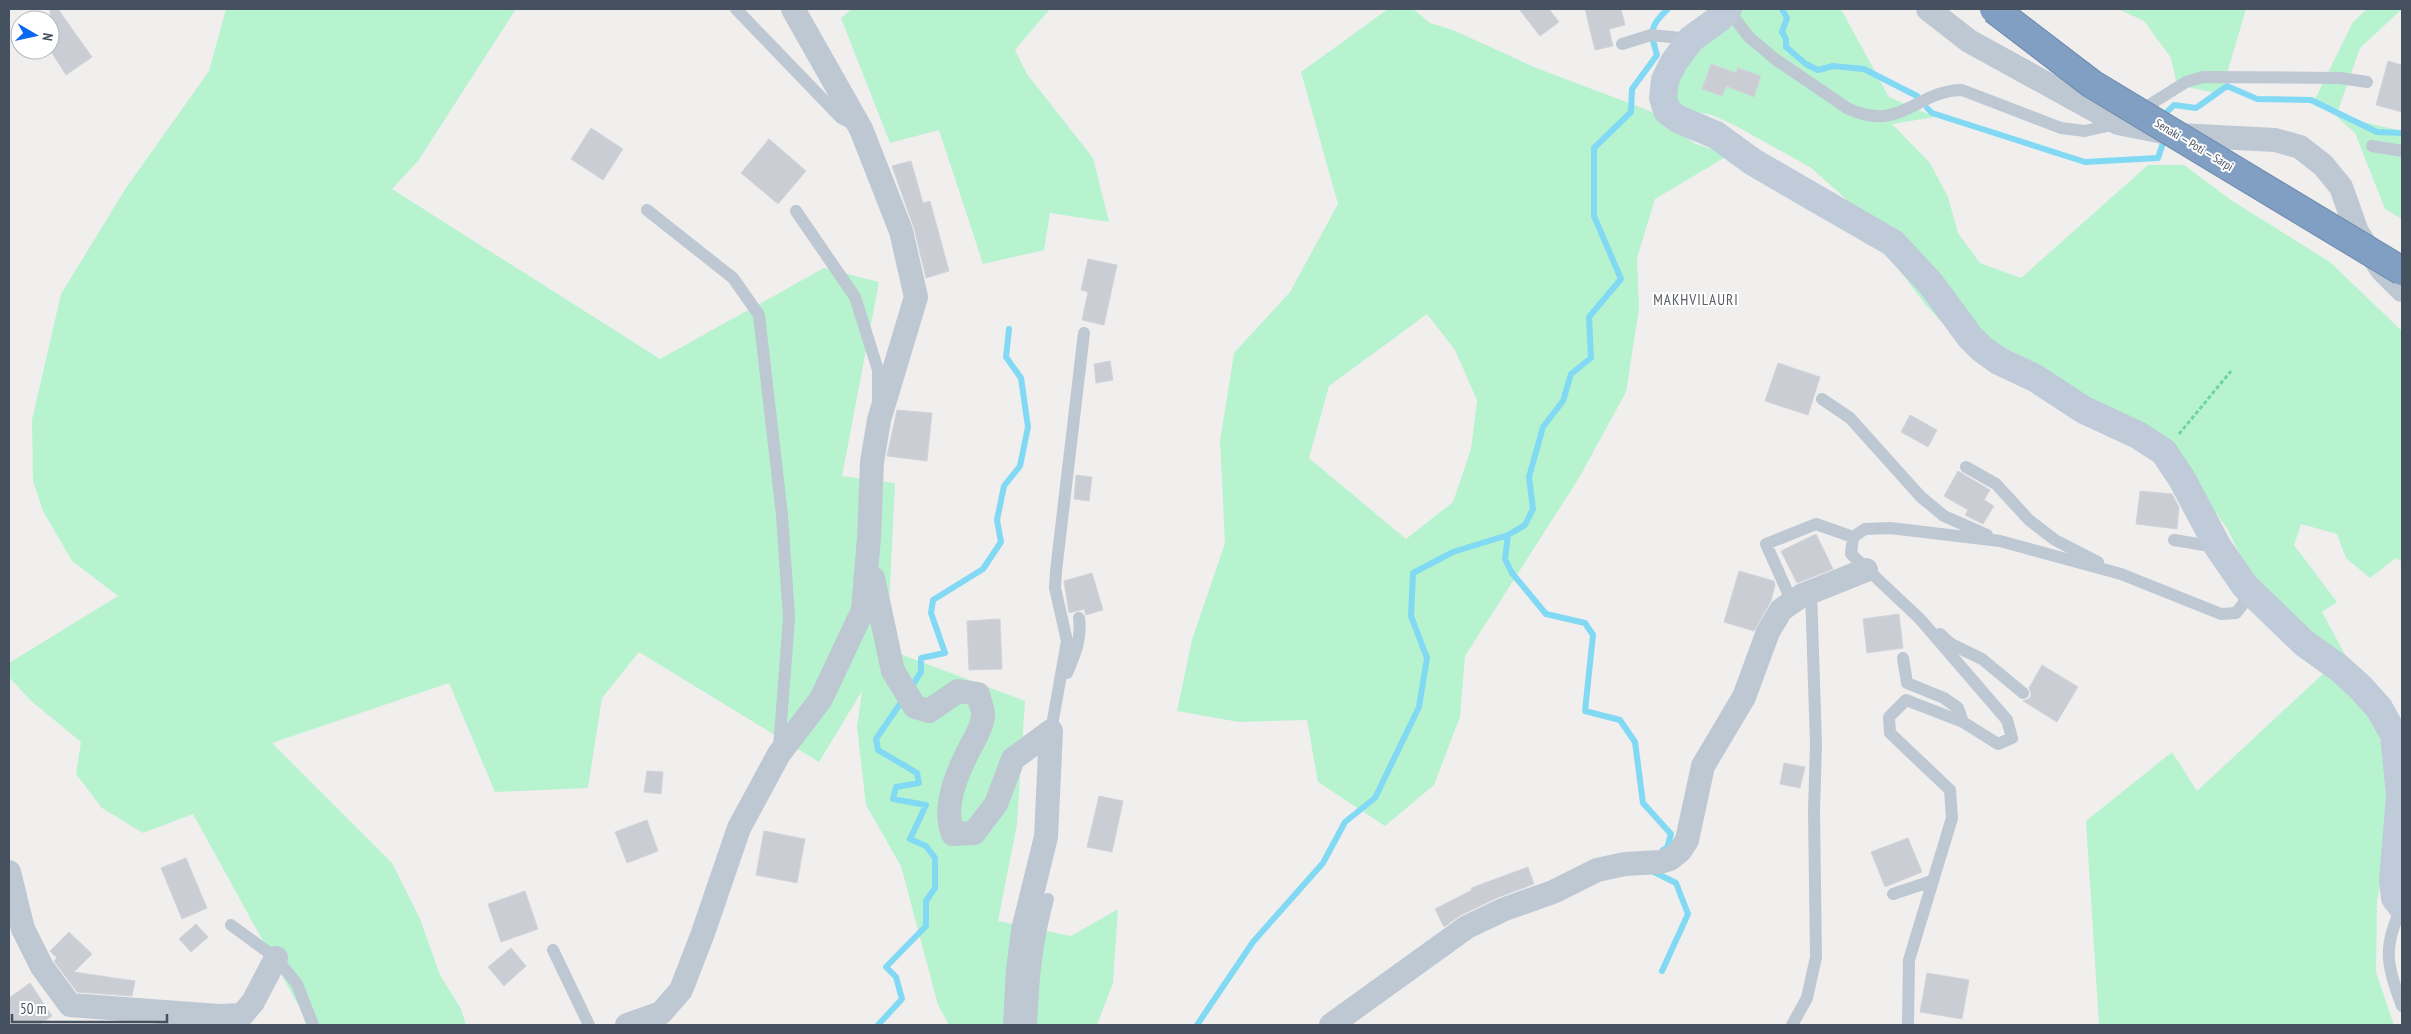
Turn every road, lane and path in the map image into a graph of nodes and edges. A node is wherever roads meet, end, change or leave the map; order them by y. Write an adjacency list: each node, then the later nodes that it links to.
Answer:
1 (736, 9): 10 (lane)
2 (793, 9): 10 (street)
3 (1728, 9): 6 (street); 9 (lane)
4 (1928, 9): 9 (street)
5 (1994, 9): 15 (highway, Senaki — Poti — Sarpi, bridge)
6 (1691, 39): 7 (lane); 21 (street)
7 (1622, 44)
8 (2367, 82): 9 (lane)
9 (2118, 123): 16 (street)
10 (861, 128): 20 (street)
11 (2372, 146): 12 (lane)
12 (2402, 151)
13 (647, 210): 39 (lane)
14 (796, 212): 20 (lane)
15 (2402, 271)
16 (2402, 290)
17 (1084, 334): 36 (lane)
18 (2231, 371): 21 (path)
19 (1822, 399): 25 (lane)
20 (879, 420): 27 (street)
21 (2164, 452): 26 (street)
22 (1966, 466): 29 (lane)
23 (1853, 537): 25 (lane); 28 (lane); 31 (lane)
24 (2174, 540): 26 (lane)
25 (2000, 541): 29 (lane)
26 (2218, 547): 30 (street)
27 (868, 554): 38 (street); 39 (street)
28 (1866, 570): 31 (street); 33 (lane)
29 (2121, 574): 30 (lane)
30 (2244, 586): 44 (street)
31 (1801, 597): 54 (street); 55 (lane)
32 (1079, 618): 36 (lane)
33 (1920, 619): 35 (lane); 37 (lane)
34 (1903, 658): 37 (lane)
35 (2023, 693)
36 (1056, 694): 38 (lane)
37 (1964, 722): 41 (lane)
38 (1051, 731): 52 (street)
39 (779, 754): 51 (street)
40 (9, 872): 47 (street)
41 (1932, 881): 42 (lane); 56 (lane)
42 (1893, 894)
43 (1048, 899): 53 (lane)
44 (2402, 907): 48 (lane)
45 (231, 925): 47 (lane)
46 (553, 950): 50 (lane)
47 (276, 958): 49 (lane)
48 (2402, 1006)
49 (313, 1025)
50 (589, 1025)
51 (627, 1025)
52 (1015, 1025)
53 (1031, 1025)
54 (1331, 1025)
55 (1792, 1025)
56 (1908, 1025)

